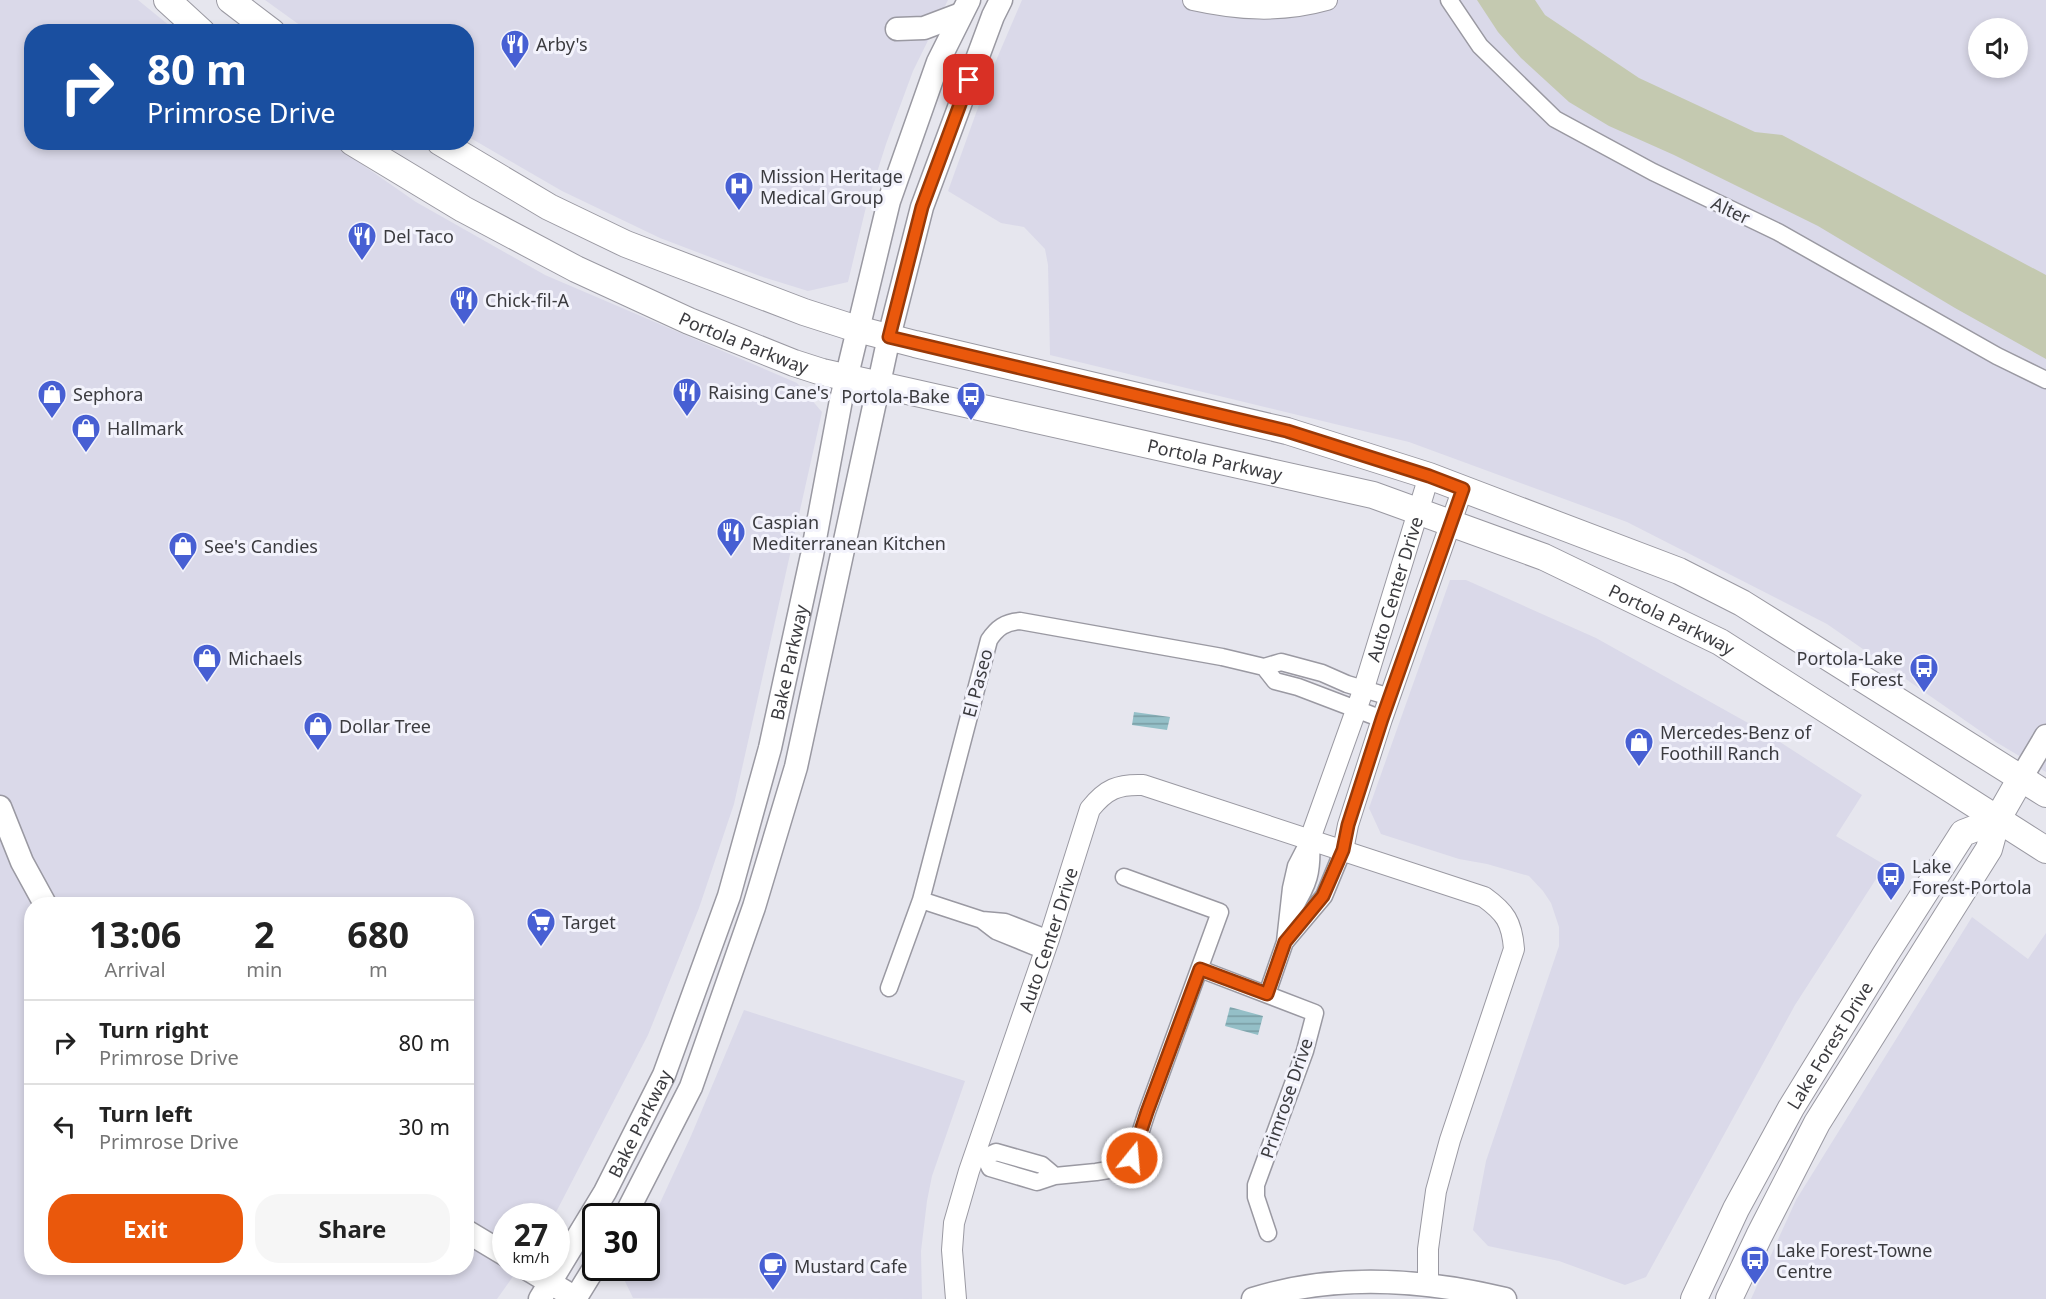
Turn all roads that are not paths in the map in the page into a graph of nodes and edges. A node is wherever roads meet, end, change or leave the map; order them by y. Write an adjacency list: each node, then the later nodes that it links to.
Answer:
1 (167, 0): 9 (main road)
2 (230, 0): 10 (main road)
3 (982, 0): 12 (main road)
4 (1001, 0): 16 (main road, Bake Parkway)
5 (1193, 0): 6 (street)
6 (1327, 0)
7 (1449, 0): 18 (street, Alter)
8 (965, 7): 11 (main road); 12 (main road, Bake Parkway)
9 (193, 24)
10 (262, 24)
11 (897, 29)
12 (938, 62): 15 (main road, Bake Parkway)
13 (364, 150): 17 (main road, Portola Parkway)
14 (453, 150): 15 (main road)
15 (857, 329): 16 (main road); 17 (main road, Bake Parkway)
16 (889, 337): 19 (main road, Bake Parkway); 20 (main road)
17 (847, 376): 19 (main road, Portola Parkway); 30 (main road, Bake Parkway)
18 (2046, 380)
19 (880, 384): 22 (main road, Portola Parkway); 41 (main road, Bake Parkway)
20 (1429, 476): 21 (main road); 22 (street, Auto Center Drive)
21 (1463, 489): 23 (street, Auto Center Drive); 31 (main road)
22 (1418, 511): 23 (main road, Portola Parkway); 25 (street, Auto Center Drive)
23 (1451, 523): 26 (street, Auto Center Drive); 34 (main road, Portola Parkway)
24 (1264, 667): 25 (street, El Paseo); 27 (street, El Paseo); 40 (street, El Paseo)
25 (1364, 688): 26 (street, El Paseo); 27 (street, Auto Center Drive)
26 (1390, 697): 28 (street, Auto Center Drive)
27 (1357, 710): 28 (street, El Paseo); 35 (street, Auto Center Drive)
28 (1382, 719): 36 (street, Auto Center Drive)
29 (2046, 736): 31 (main road, Lake Forest Drive)
30 (770, 748): 41 (main road); 54 (main road, Bake Parkway)
31 (2020, 778): 32 (main road); 34 (main road, Lake Forest Drive)
32 (2046, 794)
33 (0, 807): 39 (main road)
34 (1997, 820): 37 (main road, Portola Parkway); 59 (main road, Lake Forest Drive); 60 (main road, Lake Forest Drive)
35 (1310, 839): 36 (street, Auto Center Drive); 42 (street); 43 (street, Auto Center Drive)
36 (1343, 850): 42 (street); 53 (street, Auto Center Drive)
37 (2046, 850)
38 (1124, 877): 44 (street)
39 (41, 897)
40 (921, 900): 43 (street); 45 (street, El Paseo)
41 (754, 908): 48 (main road, Bake Parkway)
42 (1285, 942): 46 (street)
43 (1047, 945): 47 (street, Auto Center Drive)
44 (1200, 969): 46 (street, Primrose Drive); 47 (street)
45 (889, 988)
46 (1267, 994): 49 (street, Primrose Drive)
47 (980, 1156): 56 (street, Auto Center Drive)
48 (632, 1203)
49 (1268, 1233)
50 (474, 1236): 51 (main road)
51 (492, 1247)
52 (587, 1281): 55 (main road)
53 (1428, 1285): 57 (main road); 58 (main road)
54 (545, 1291): 55 (main road)
55 (576, 1299)
56 (956, 1299)
57 (1253, 1299)
58 (1505, 1299)
59 (1694, 1299)
60 (1729, 1299)

